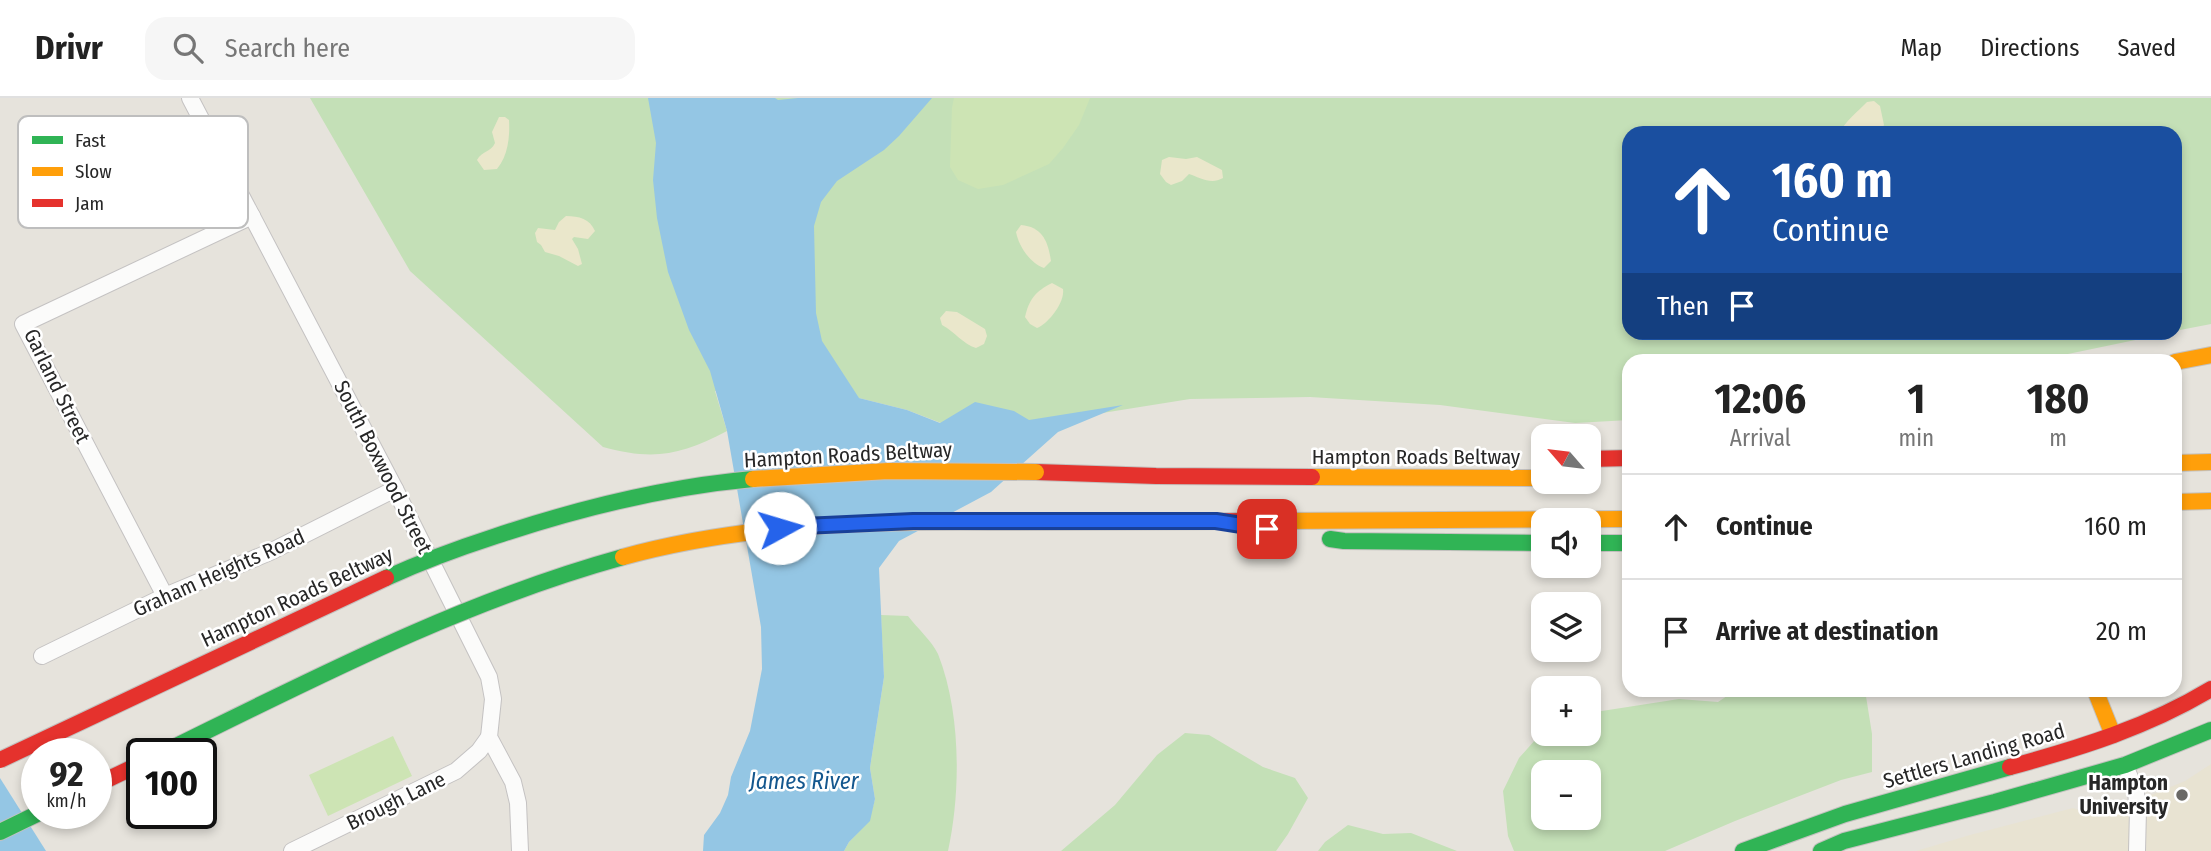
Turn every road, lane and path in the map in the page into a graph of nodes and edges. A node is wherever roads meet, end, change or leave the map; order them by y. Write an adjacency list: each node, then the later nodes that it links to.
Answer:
1 (190, 98): 2 (street, South Boxwood Street)
2 (199, 116)
3 (248, 208): 4 (street, South Boxwood Street)
4 (252, 216): 5 (street, Garland Street); 16 (street, South Boxwood Street)
5 (248, 218)
6 (227, 228): 24 (street, Garland Street)
7 (2211, 355): 8 (main road)
8 (2182, 361)
9 (1622, 458): 10 (main road)
10 (1601, 459)
11 (2211, 462): 13 (main road)
12 (1497, 463): 14 (main road)
13 (2182, 463)
14 (1391, 478): 15 (main road, Hampton Roads Beltway); 32 (main road, Hampton Roads Beltway, bridge)
15 (1531, 478)
16 (395, 489): 24 (street, Graham Heights Road); 30 (street, South Boxwood Street)
17 (2211, 501): 18 (main road)
18 (2182, 502)
19 (1622, 519): 20 (main road)
20 (1216, 521): 21 (main road); 31 (main road, bridge)
21 (1531, 543)
22 (1601, 543): 23 (main road)
23 (1622, 543)
24 (165, 596): 25 (street, Graham Heights Road)
25 (42, 656)
26 (2211, 689): 29 (main road, Settlers Landing Road)
27 (2098, 697): 29 (main road)
28 (2211, 730): 33 (main road)
29 (2113, 735): 33 (main road); 38 (main road, Settlers Landing Road)
30 (489, 737): 36 (street, Brough Lane); 37 (street)
31 (193, 738)
32 (0, 760)
33 (2125, 765): 39 (main road); 40 (street)
34 (21, 822): 35 (main road)
35 (0, 832)
36 (292, 851)
37 (520, 851)
38 (1744, 851)
39 (1822, 851)
40 (2137, 851)

